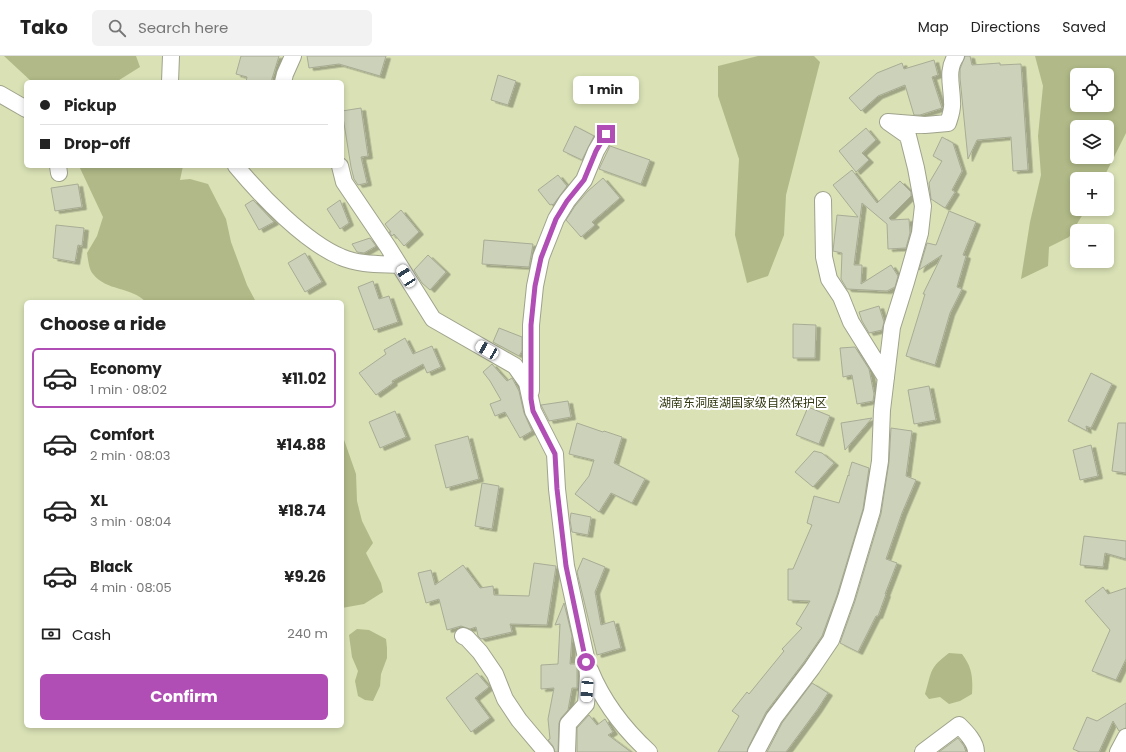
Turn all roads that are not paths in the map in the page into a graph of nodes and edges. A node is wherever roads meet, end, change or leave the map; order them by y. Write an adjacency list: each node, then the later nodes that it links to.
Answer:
1 (171, 56): 4 (street)
2 (294, 56): 5 (street)
3 (956, 56): 13 (street)
4 (170, 80)
5 (284, 80)
6 (0, 94): 7 (street)
7 (24, 109)
8 (606, 134): 14 (street)
9 (238, 168): 12 (street)
10 (340, 168): 12 (street)
11 (824, 200): 13 (street)
12 (399, 265): 14 (street)
13 (886, 378): 21 (street)
14 (531, 399): 16 (street)
15 (463, 636): 18 (street)
16 (586, 662): 19 (street); 20 (street)
17 (1126, 737): 24 (street)
18 (546, 752)
19 (567, 752)
20 (649, 752)
21 (756, 752)
22 (923, 752): 23 (street)
23 (976, 752)
24 (1118, 752)

